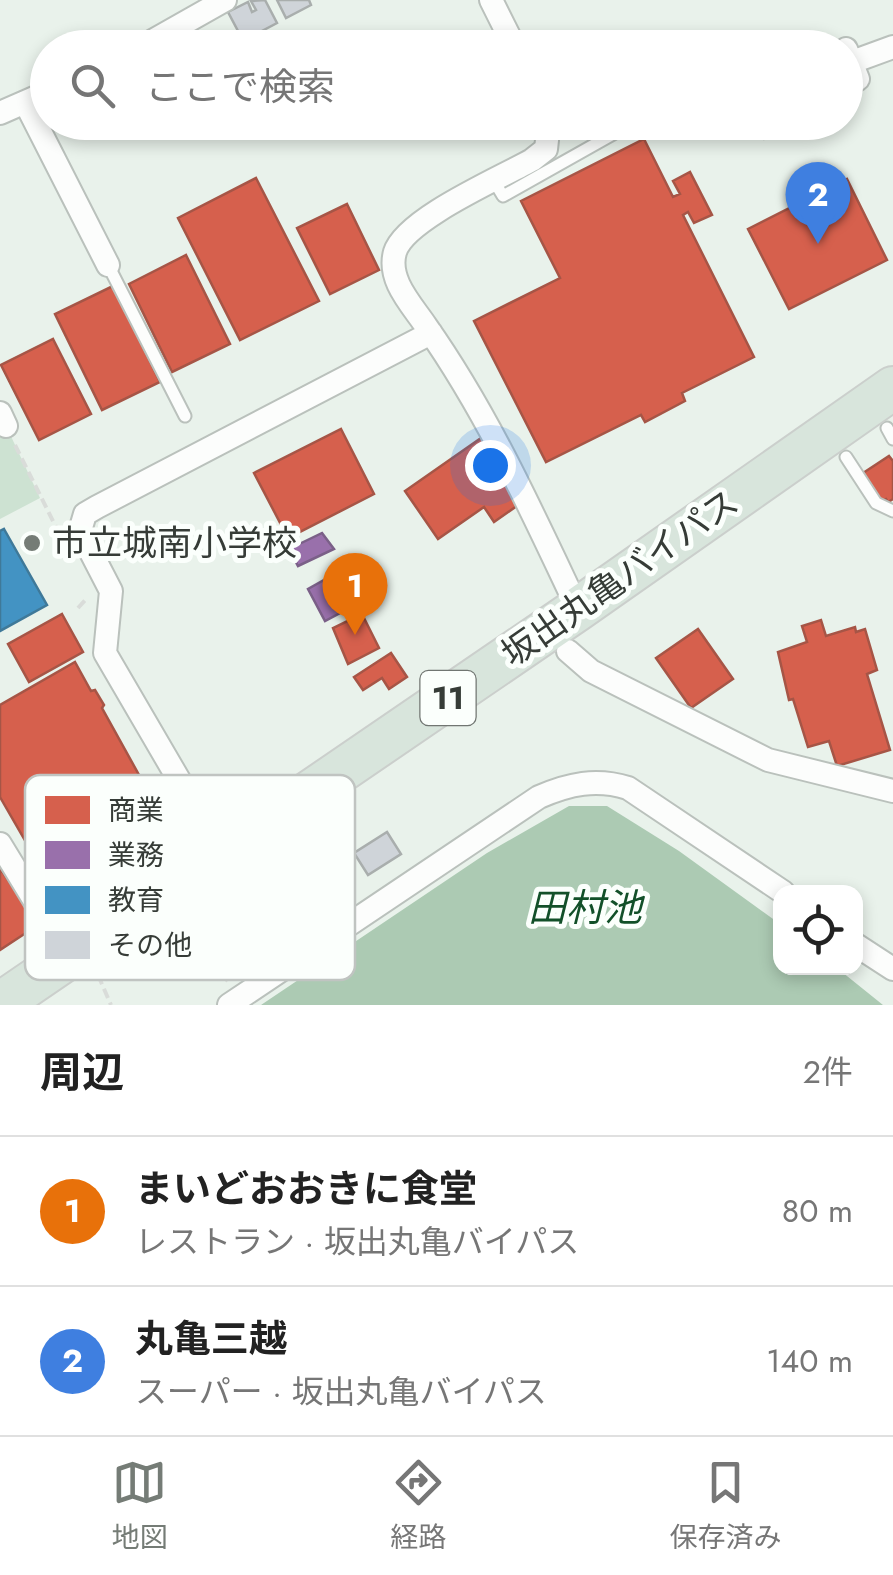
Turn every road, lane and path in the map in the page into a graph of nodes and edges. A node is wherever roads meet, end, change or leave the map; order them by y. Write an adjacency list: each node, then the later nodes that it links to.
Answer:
1 (225, 0): 3 (street)
2 (492, 0): 4 (street)
3 (172, 30)
4 (506, 30)
5 (893, 47): 6 (street)
6 (863, 50)
7 (30, 100): 8 (street)
8 (26, 102): 9 (street); 10 (street)
9 (30, 110)
10 (0, 113)
11 (45, 140): 15 (street)
12 (547, 140): 14 (street)
13 (605, 140): 14 (lane)
14 (494, 181): 16 (street)
15 (108, 265): 17 (lane)
16 (431, 332): 25 (street); 27 (street)
17 (185, 416)
18 (3, 420): 22 (path)
19 (892, 420): 20 (highway, 坂出丸亀バイパス / 11); 25 (highway, 坂出丸亀バイパス / 11)
20 (846, 456): 21 (lane); 26 (highway, 坂出丸亀バイパス / 11)
21 (893, 512)
22 (64, 543)
23 (89, 589): 24 (path)
24 (78, 608)
25 (578, 609): 28 (highway, 坂出丸亀バイパス / 11)
26 (568, 650): 29 (highway, 坂出丸亀バイパス / 11); 30 (street)
27 (173, 775)
28 (355, 775)
29 (355, 788)
30 (893, 791)
31 (0, 844): 32 (street)
32 (25, 880)
33 (773, 885): 34 (street)
34 (355, 914)
35 (863, 950): 36 (street)
36 (893, 971)
37 (85, 980): 41 (highway, 坂出丸亀バイパス / 11)
38 (89, 980): 42 (highway, 坂出丸亀バイパス / 11)
39 (251, 980): 40 (street)
40 (224, 997)
41 (0, 1004)
42 (47, 1005)

